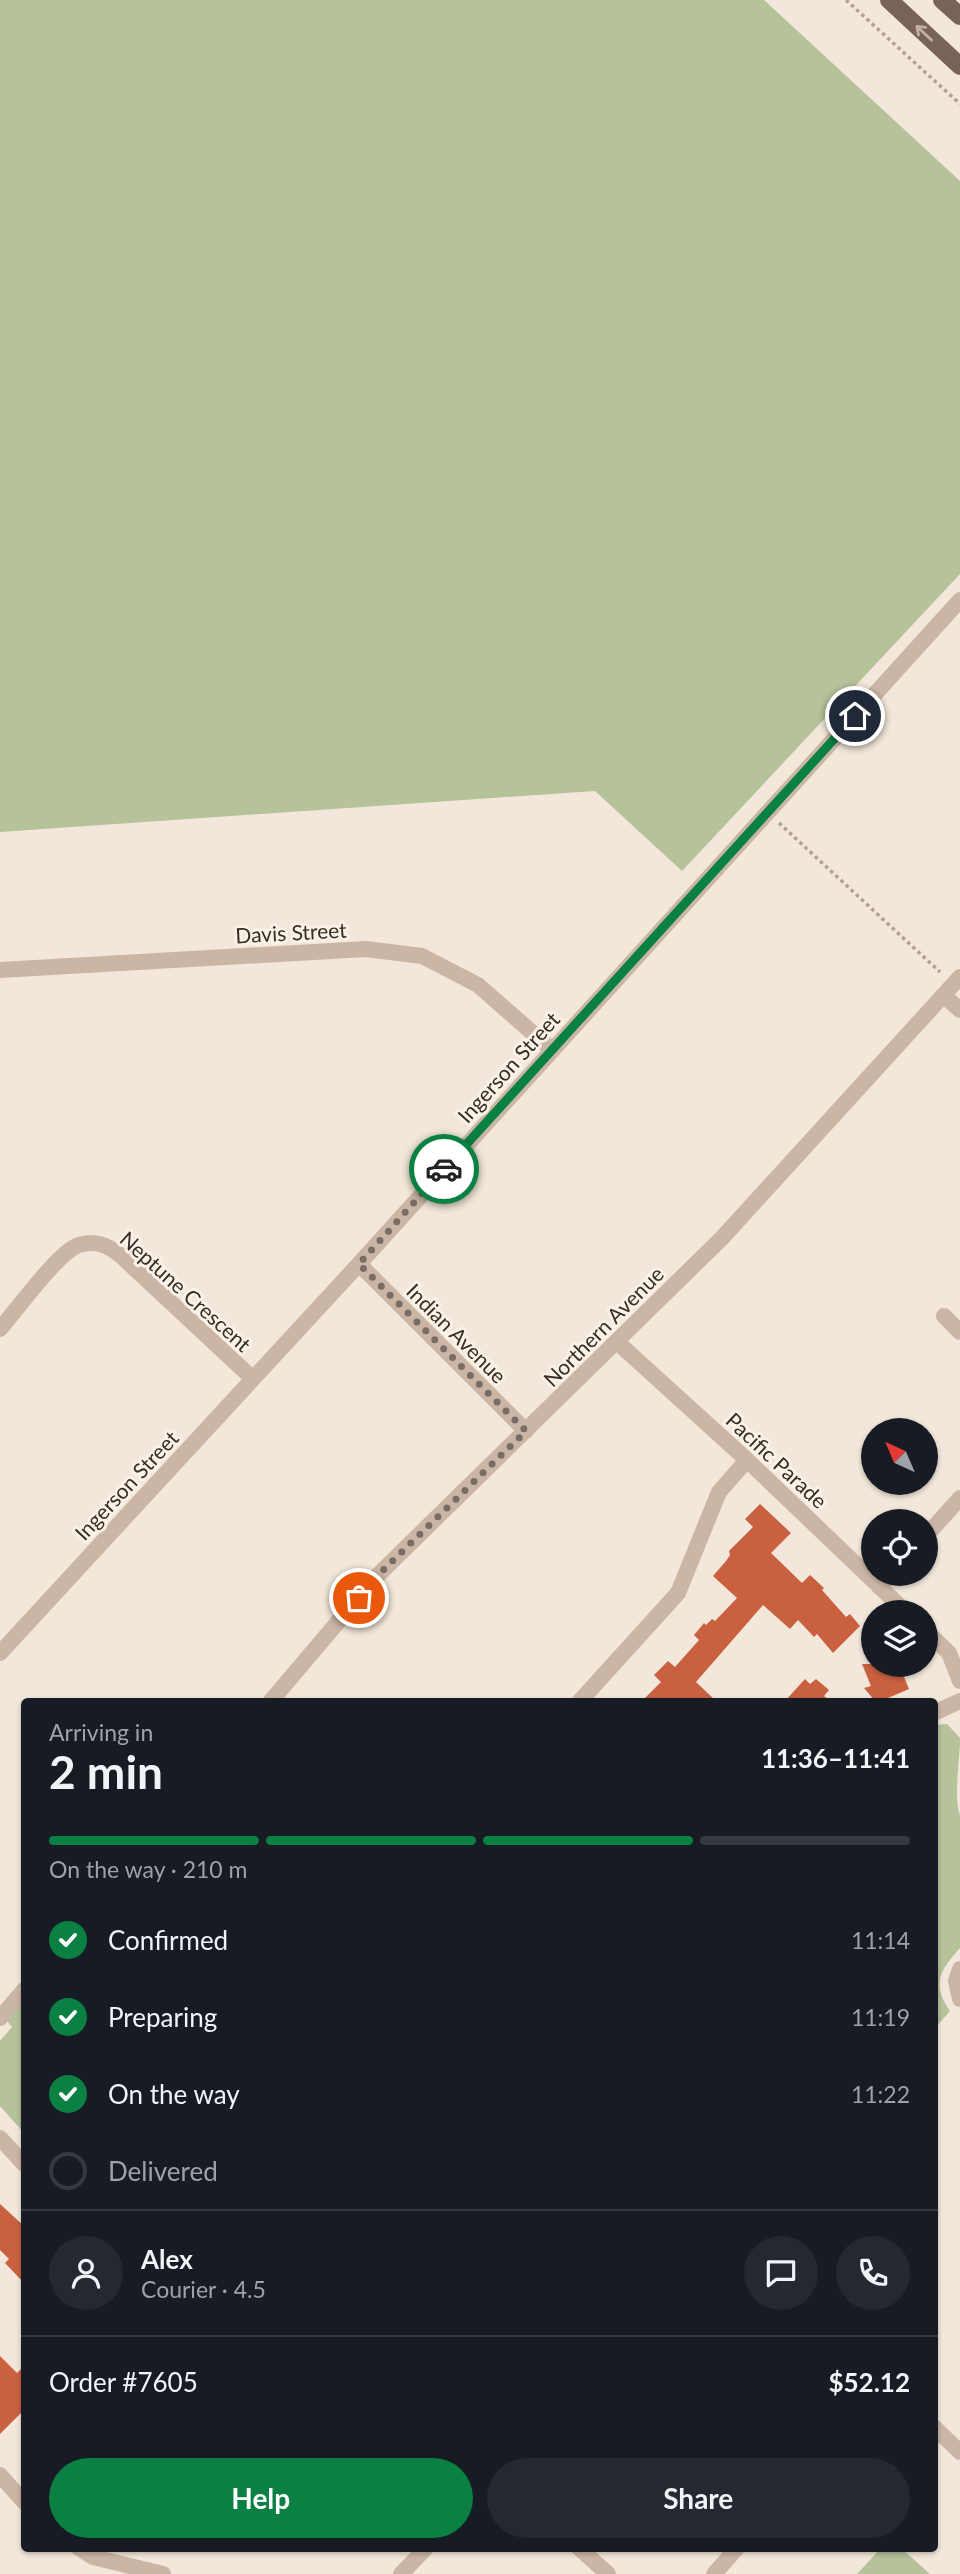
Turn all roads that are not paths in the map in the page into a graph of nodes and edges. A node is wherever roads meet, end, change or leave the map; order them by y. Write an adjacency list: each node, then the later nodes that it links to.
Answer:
1 (889, 0): 4 (main road, one-way to 1)
2 (942, 0): 3 (main road)
3 (960, 16)
4 (960, 66)
5 (960, 600): 9 (street, Ingerson Street)
6 (0, 970): 9 (street, Davis Street)
7 (952, 985): 8 (street); 14 (street, Northern Avenue)
8 (960, 1010)
9 (552, 1050): 10 (street, Ingerson Street)
10 (359, 1264): 15 (street, Ingerson Street); 16 (street, Indian Avenue)
11 (944, 1316): 13 (street)
12 (0, 1329): 15 (street, Neptune Crescent)
13 (960, 1332)
14 (617, 1342): 16 (street, Northern Avenue); 17 (street, Pacific Parade)
15 (252, 1378): 23 (street, Ingerson Street)
16 (526, 1431): 25 (street, Northern Avenue)
17 (747, 1460): 20 (street, Pacific Parade); 26 (street)
18 (960, 1498): 19 (street)
19 (938, 1523)
20 (879, 1587): 21 (street, Pacific Parade)
21 (893, 1600)
22 (938, 1642): 24 (street)
23 (0, 1653)
24 (960, 1681)
25 (274, 1698)
26 (583, 1698)
27 (960, 1701): 28 (street)
28 (938, 1711)
29 (960, 1969): 31 (street)
30 (21, 1994): 32 (street)
31 (958, 1995)
32 (0, 2018)
33 (0, 2138): 34 (street)
34 (21, 2161)
35 (938, 2431): 36 (street)
36 (960, 2452)
37 (0, 2475): 38 (street)
38 (21, 2493)
39 (85, 2552): 43 (street)
40 (422, 2552): 44 (street)
41 (583, 2552): 45 (street)
42 (733, 2552): 46 (street)
43 (163, 2574)
44 (401, 2574)
45 (608, 2574)
46 (714, 2574)

